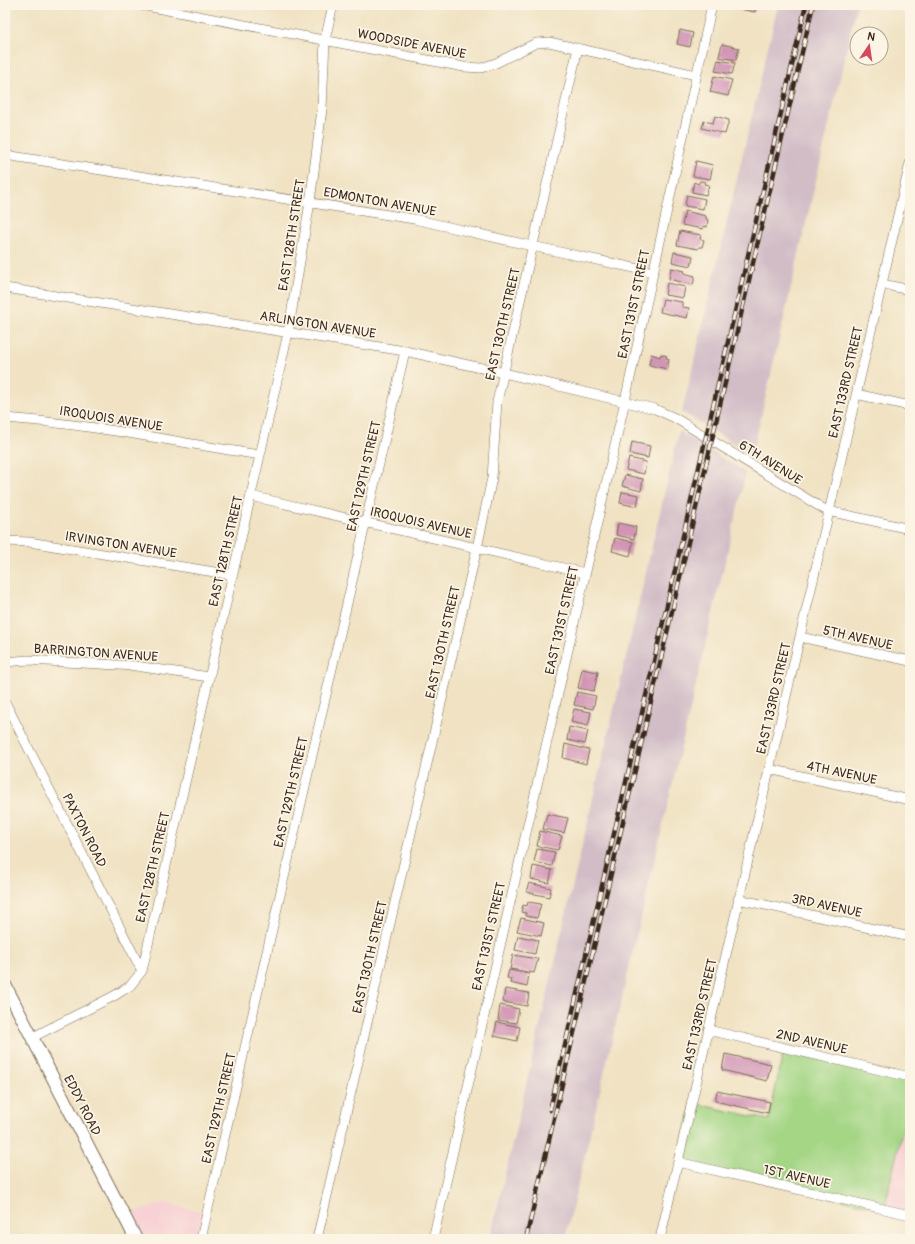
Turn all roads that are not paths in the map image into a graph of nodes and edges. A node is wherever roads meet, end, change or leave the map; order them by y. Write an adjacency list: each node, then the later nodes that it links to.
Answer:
1 (141, 5): 4 (street, WOODSIDE AVENUE)
2 (334, 5): 4 (street, EAST 128TH STREET)
3 (712, 5): 6 (street, EAST 131ST STREET)
4 (325, 40): 5 (street, WOODSIDE AVENUE); 9 (street, EAST 128TH STREET)
5 (578, 48): 6 (street, WOODSIDE AVENUE); 10 (street, EAST 130TH STREET)
6 (696, 75): 11 (street, EAST 131ST STREET)
7 (5, 155): 9 (street, EDMONTON AVENUE)
8 (910, 163): 12 (street, EAST 133RD STREET)
9 (310, 202): 10 (street, EDMONTON AVENUE); 15 (street, EAST 128TH STREET)
10 (532, 246): 11 (street, EDMONTON AVENUE); 17 (street, EAST 130TH STREET)
11 (653, 272): 19 (street, EAST 131ST STREET)
12 (882, 284): 14 (street); 18 (street, EAST 133RD STREET)
13 (5, 288): 15 (street, ARLINGTON AVENUE)
14 (910, 290)
15 (288, 332): 16 (street, ARLINGTON AVENUE); 22 (street, EAST 128TH STREET)
16 (405, 352): 17 (street, ARLINGTON AVENUE); 25 (street, EAST 129TH STREET)
17 (504, 373): 19 (street, ARLINGTON AVENUE); 28 (street, EAST 130TH STREET)
18 (856, 394): 20 (street); 24 (street, EAST 133RD STREET)
19 (625, 401): 24 (street, 6TH AVENUE); 29 (street, EAST 131ST STREET)
20 (910, 406)
21 (5, 418): 22 (street, IROQUOIS AVENUE)
22 (260, 455): 23 (street, EAST 128TH STREET)
23 (251, 496): 25 (street, IROQUOIS AVENUE); 30 (street, EAST 128TH STREET)
24 (828, 511): 26 (street, 6TH AVENUE); 31 (street, EAST 133RD STREET)
25 (365, 523): 28 (street, IROQUOIS AVENUE); 48 (street, EAST 129TH STREET)
26 (910, 529)
27 (5, 541): 30 (street, IRVINGTON AVENUE)
28 (477, 548): 29 (street, IROQUOIS AVENUE); 49 (street, EAST 130TH STREET)
29 (585, 573): 50 (street, EAST 131ST STREET)
30 (233, 575): 34 (street, EAST 128TH STREET)
31 (800, 637): 32 (street, 5TH AVENUE); 36 (street, EAST 133RD STREET)
32 (910, 661)
33 (5, 662): 34 (street, BARRINGTON AVENUE)
34 (209, 677): 40 (street, EAST 128TH STREET)
35 (5, 702): 40 (street, PAXTON ROAD)
36 (769, 769): 37 (street, 4TH AVENUE); 38 (street, EAST 133RD STREET)
37 (910, 800)
38 (738, 899): 39 (street, 3RD AVENUE); 42 (street, EAST 133RD STREET)
39 (910, 937)
40 (142, 971): 43 (street, EAST 128TH STREET)
41 (5, 985): 43 (street, EDDY ROAD)
42 (708, 1030): 44 (street, 2ND AVENUE); 45 (street, EAST 133RD STREET)
43 (31, 1038): 47 (street, EDDY ROAD)
44 (910, 1077)
45 (678, 1162): 46 (street, 1ST AVENUE); 51 (street, EAST 133RD STREET)
46 (910, 1215)
47 (136, 1239)
48 (201, 1239)
49 (318, 1239)
50 (433, 1239)
51 (660, 1239)

